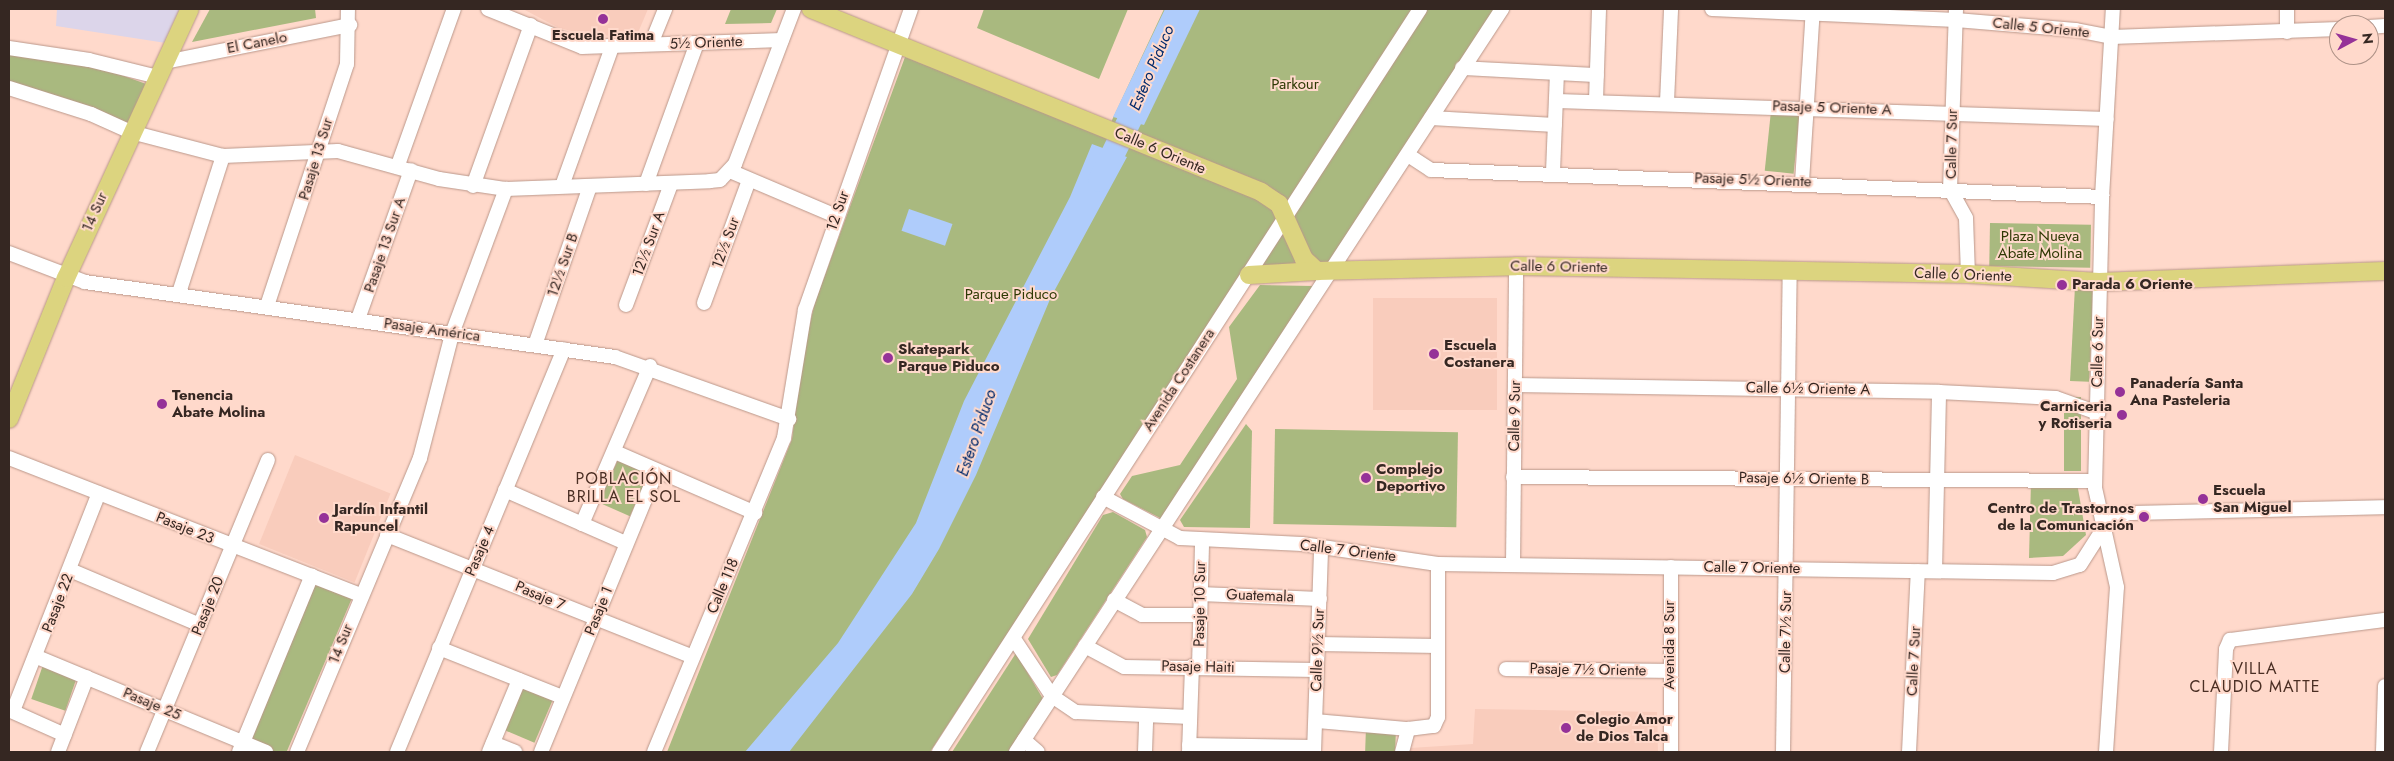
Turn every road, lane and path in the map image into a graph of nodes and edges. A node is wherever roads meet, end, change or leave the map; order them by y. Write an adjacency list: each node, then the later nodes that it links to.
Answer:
1 (190, 9): 30 (main road, 14 Sur)
2 (348, 9): 18 (street, Pasaje 13 Sur)
3 (454, 9): 46 (street, Pasaje 13 Sur A)
4 (488, 9): 19 (street, 5½ Oriente)
5 (665, 9): 25 (street)
6 (794, 9): 23 (street)
7 (811, 9): 26 (main road, Calle 6 Oriente)
8 (911, 9): 26 (street, 12 Sur)
9 (1420, 9): 60 (street, Avenida Costanera)
10 (1502, 9): 29 (street)
11 (1599, 9): 32 (street)
12 (1671, 9): 36 (street)
13 (1712, 9): 16 (street, Calle 5 Oriente)
14 (2113, 9): 22 (street, Calle 6 Sur)
15 (2286, 9): 21 (street)
16 (1813, 12): 17 (street, Calle 5 Oriente); 37 (street)
17 (1956, 15): 22 (street, Calle 5 Oriente); 38 (street, Calle 7 Sur)
18 (350, 25): 30 (street, El Canelo); 43 (street, Pasaje 13 Sur)
19 (531, 25): 27 (street, 5½ Oriente); 53 (street)
20 (2329, 30): 21 (street, Calle 5 Oriente)
21 (2288, 32): 22 (street, Calle 5 Oriente)
22 (2112, 37): 40 (street, Calle 6 Sur)
23 (782, 40): 24 (street, 5½ Oriente); 47 (street)
24 (696, 43): 25 (street, 5½ Oriente); 51 (street)
25 (651, 44): 27 (street, 5½ Oriente)
26 (898, 44): 59 (street, 12 Sur); 60 (main road, Calle 6 Oriente)
27 (612, 47): 54 (street)
28 (9, 48): 30 (street)
29 (1462, 68): 31 (street); 39 (street)
30 (161, 70): 42 (main road, 14 Sur)
31 (1557, 74): 32 (street); 35 (street)
32 (1597, 75): 34 (street)
33 (9, 88): 42 (street)
34 (1596, 100): 35 (street, Pasaje 5 Oriente A); 36 (street, Pasaje 5 Oriente A)
35 (1556, 101): 41 (street)
36 (1667, 102): 37 (street, Pasaje 5 Oriente A)
37 (1806, 107): 38 (street, Pasaje 5 Oriente A); 49 (street)
38 (1952, 113): 40 (street, Pasaje 5 Oriente A); 57 (street, Calle 7 Sur)
39 (1431, 118): 41 (street); 44 (street)
40 (2107, 119): 58 (street, Calle 6 Sur)
41 (1555, 125): 48 (street)
42 (131, 132): 45 (street); 68 (main road, 14 Sur)
43 (320, 151): 45 (street); 46 (street); 73 (street, Pasaje 13 Sur)
44 (1408, 155): 48 (street, Pasaje 5½ Oriente); 63 (street)
45 (223, 156): 70 (street)
46 (404, 168): 53 (street); 74 (street, Pasaje 13 Sur A)
47 (730, 172): 50 (street); 52 (street)
48 (1553, 172): 49 (street, Pasaje 5½ Oriente)
49 (1802, 182): 57 (street, Pasaje 5½ Oriente)
50 (748, 183): 59 (street); 72 (street, 12½ Sur)
51 (646, 184): 52 (street); 55 (street)
52 (671, 184): 71 (street, 12½ Sur A)
53 (473, 186): 56 (street)
54 (562, 186): 55 (street); 56 (street)
55 (590, 186): 76 (street, 12½ Sur B)
56 (506, 189): 75 (street, 14 Sur)
57 (1950, 189): 58 (street, Pasaje 5½ Oriente); 66 (street, Calle 7 Sur)
58 (2102, 196): 69 (street, Calle 6 Sur)
59 (836, 216): 85 (street, 12 Sur)
60 (1286, 217): 63 (main road, Calle 6 Oriente); 67 (street, Avenida Costanera)
61 (9, 253): 68 (street, Pasaje América)
62 (1516, 266): 63 (main road, Calle 6 Oriente); 64 (main road, Calle 6 Oriente); 79 (street, Calle 9 Sur)
63 (1325, 271): 67 (main road); 101 (street)
64 (1790, 271): 66 (main road, Calle 6 Oriente); 80 (street, Calle 7½ Sur)
65 (2385, 271): 69 (main road, Calle 6 Oriente)
66 (1968, 274): 69 (main road, Calle 6 Oriente)
67 (1249, 275): 96 (street, Avenida Costanera)
68 (66, 278): 70 (street, Pasaje América); 82 (main road, 14 Sur)
69 (2099, 282): 83 (street, Calle 6 Sur)
70 (179, 293): 73 (street, Pasaje América)
71 (626, 304)
72 (704, 304)
73 (267, 306): 74 (street, Pasaje América)
74 (358, 319): 75 (street, Pasaje América)
75 (452, 334): 76 (street, Pasaje América); 102 (street, 14 Sur)
76 (535, 345): 77 (street, Pasaje América)
77 (564, 349): 78 (street, Pasaje América); 94 (street, Pasaje 4)
78 (650, 366): 85 (street, Pasaje América); 86 (street)
79 (1515, 385): 80 (street, Calle 6½ Oriente A); 90 (street, Calle 9 Sur)
80 (1789, 388): 81 (street, Calle 6½ Oriente A); 91 (street, Calle 7½ Sur)
81 (1939, 392): 83 (street, Calle 6½ Oriente A); 93 (street)
82 (14, 393): 84 (main road, 14 Sur)
83 (2098, 413): 92 (street, Calle 6 Sur)
84 (9, 419)
85 (789, 419): 98 (street, Calle 118)
86 (615, 452): 89 (street); 99 (street)
87 (9, 458): 95 (street, Pasaje 23)
88 (268, 460): 106 (street, Pasaje 20)
89 (657, 471): 98 (street); 104 (street, Pasaje 1)
90 (1514, 477): 91 (street, Pasaje 6½ Oriente B); 108 (street, Calle 9 Sur)
91 (1790, 478): 93 (street, Pasaje 6½ Oriente B); 111 (street, Calle 7½ Sur)
92 (2095, 481): 93 (street, Pasaje 6½ Oriente B); 100 (street, Calle 6 Sur)
93 (1937, 482): 114 (street)
94 (505, 490): 99 (street); 110 (street, Pasaje 4)
95 (99, 493): 106 (street, Pasaje 23); 112 (street, Pasaje 22)
96 (1103, 497): 101 (street, Calle 7 Oriente); 124 (street, Avenida Costanera)
97 (2385, 507): 100 (street, Calle 7 Oriente)
98 (755, 513): 130 (street, Calle 118)
99 (582, 524): 104 (street)
100 (2103, 529): 114 (street, Calle 7 Oriente); 168 (street, Calle 6 Sur)
101 (1159, 530): 103 (street, Calle 7 Oriente); 119 (street)
102 (387, 536): 110 (street, Pasaje 7); 117 (street, 14 Sur)
103 (1202, 541): 105 (street, Calle 7 Oriente); 116 (street, Pasaje 10 Sur)
104 (626, 542): 121 (street, Pasaje 1)
105 (1322, 547): 107 (street, Calle 7 Oriente); 118 (street, Calle 9½ Sur)
106 (232, 548): 115 (street, Pasaje 23); 123 (street, Pasaje 20)
107 (1438, 564): 108 (street, Calle 7 Oriente); 127 (street)
108 (1513, 565): 109 (street, Calle 7 Oriente)
109 (1671, 567): 111 (street, Calle 7 Oriente); 134 (street, Avenida 8 Sur)
110 (473, 568): 121 (street, Pasaje 7); 128 (street, Pasaje 4)
111 (1787, 569): 113 (street, Calle 7 Oriente); 166 (street, Calle 7½ Sur)
112 (70, 570): 123 (street); 129 (street, Pasaje 22)
113 (1918, 571): 114 (street, Calle 7 Oriente); 167 (street, Calle 7 Sur)
114 (1935, 571)
115 (312, 575): 117 (street, Pasaje 23); 148 (street)
116 (1200, 594): 118 (street, Guatemala); 120 (street, Pasaje 10 Sur)
117 (361, 595): 155 (street, 14 Sur)
118 (1320, 598): 125 (street, Calle 9½ Sur)
119 (1114, 600): 120 (street); 126 (street)
120 (1200, 615): 131 (street, Pasaje 10 Sur)
121 (596, 620): 130 (street, Pasaje 7); 139 (street, Pasaje 1)
122 (2385, 620): 169 (street)
123 (200, 625): 140 (street, Pasaje 20)
124 (1014, 639): 138 (street); 160 (street, Avenida Costanera)
125 (1318, 644): 127 (street); 133 (street, Calle 9½ Sur)
126 (1085, 646): 131 (street, Pasaje Haiti); 138 (street)
127 (1438, 646): 145 (street)
128 (439, 648): 136 (street); 156 (street, Pasaje 4)
129 (37, 657): 135 (street, Pasaje 25); 141 (street, Pasaje 22)
130 (693, 657): 159 (street, Calle 118)
131 (1196, 666): 133 (street, Pasaje Haiti); 143 (street, Pasaje 10 Sur)
132 (1506, 669): 134 (street, Pasaje 7½ Oriente)
133 (1317, 670): 144 (street, Calle 9½ Sur)
134 (1670, 671): 165 (street, Avenida 8 Sur)
135 (87, 677): 140 (street, Pasaje 25); 146 (street)
136 (519, 680): 139 (street); 149 (street)
137 (2385, 686): 170 (street)
138 (1052, 696): 142 (street); 147 (street)
139 (562, 697): 158 (street, Pasaje 1)
140 (165, 710): 148 (street, Pasaje 25); 153 (street, Pasaje 20)
141 (11, 711): 146 (street)
142 (1146, 717): 143 (street); 163 (street)
143 (1190, 717): 150 (street, Pasaje 10 Sur)
144 (1316, 721): 145 (street); 151 (street, Calle 9½ Sur)
145 (1408, 729): 164 (street)
146 (65, 735): 152 (street)
147 (1024, 740): 161 (street); 162 (street)
148 (241, 747): 154 (street, Pasaje 25)
149 (491, 748): 157 (street)
150 (1189, 748): 151 (street)
151 (1314, 749)
152 (58, 752)
153 (148, 752)
154 (266, 752)
155 (297, 752)
156 (397, 752)
157 (515, 752)
158 (541, 752)
159 (654, 752)
160 (939, 752)
161 (1016, 752)
162 (1038, 752)
163 (1145, 752)
164 (1402, 752)
165 (1671, 752)
166 (1783, 752)
167 (1909, 752)
168 (2106, 752)
169 (2221, 752)
170 (2383, 752)

